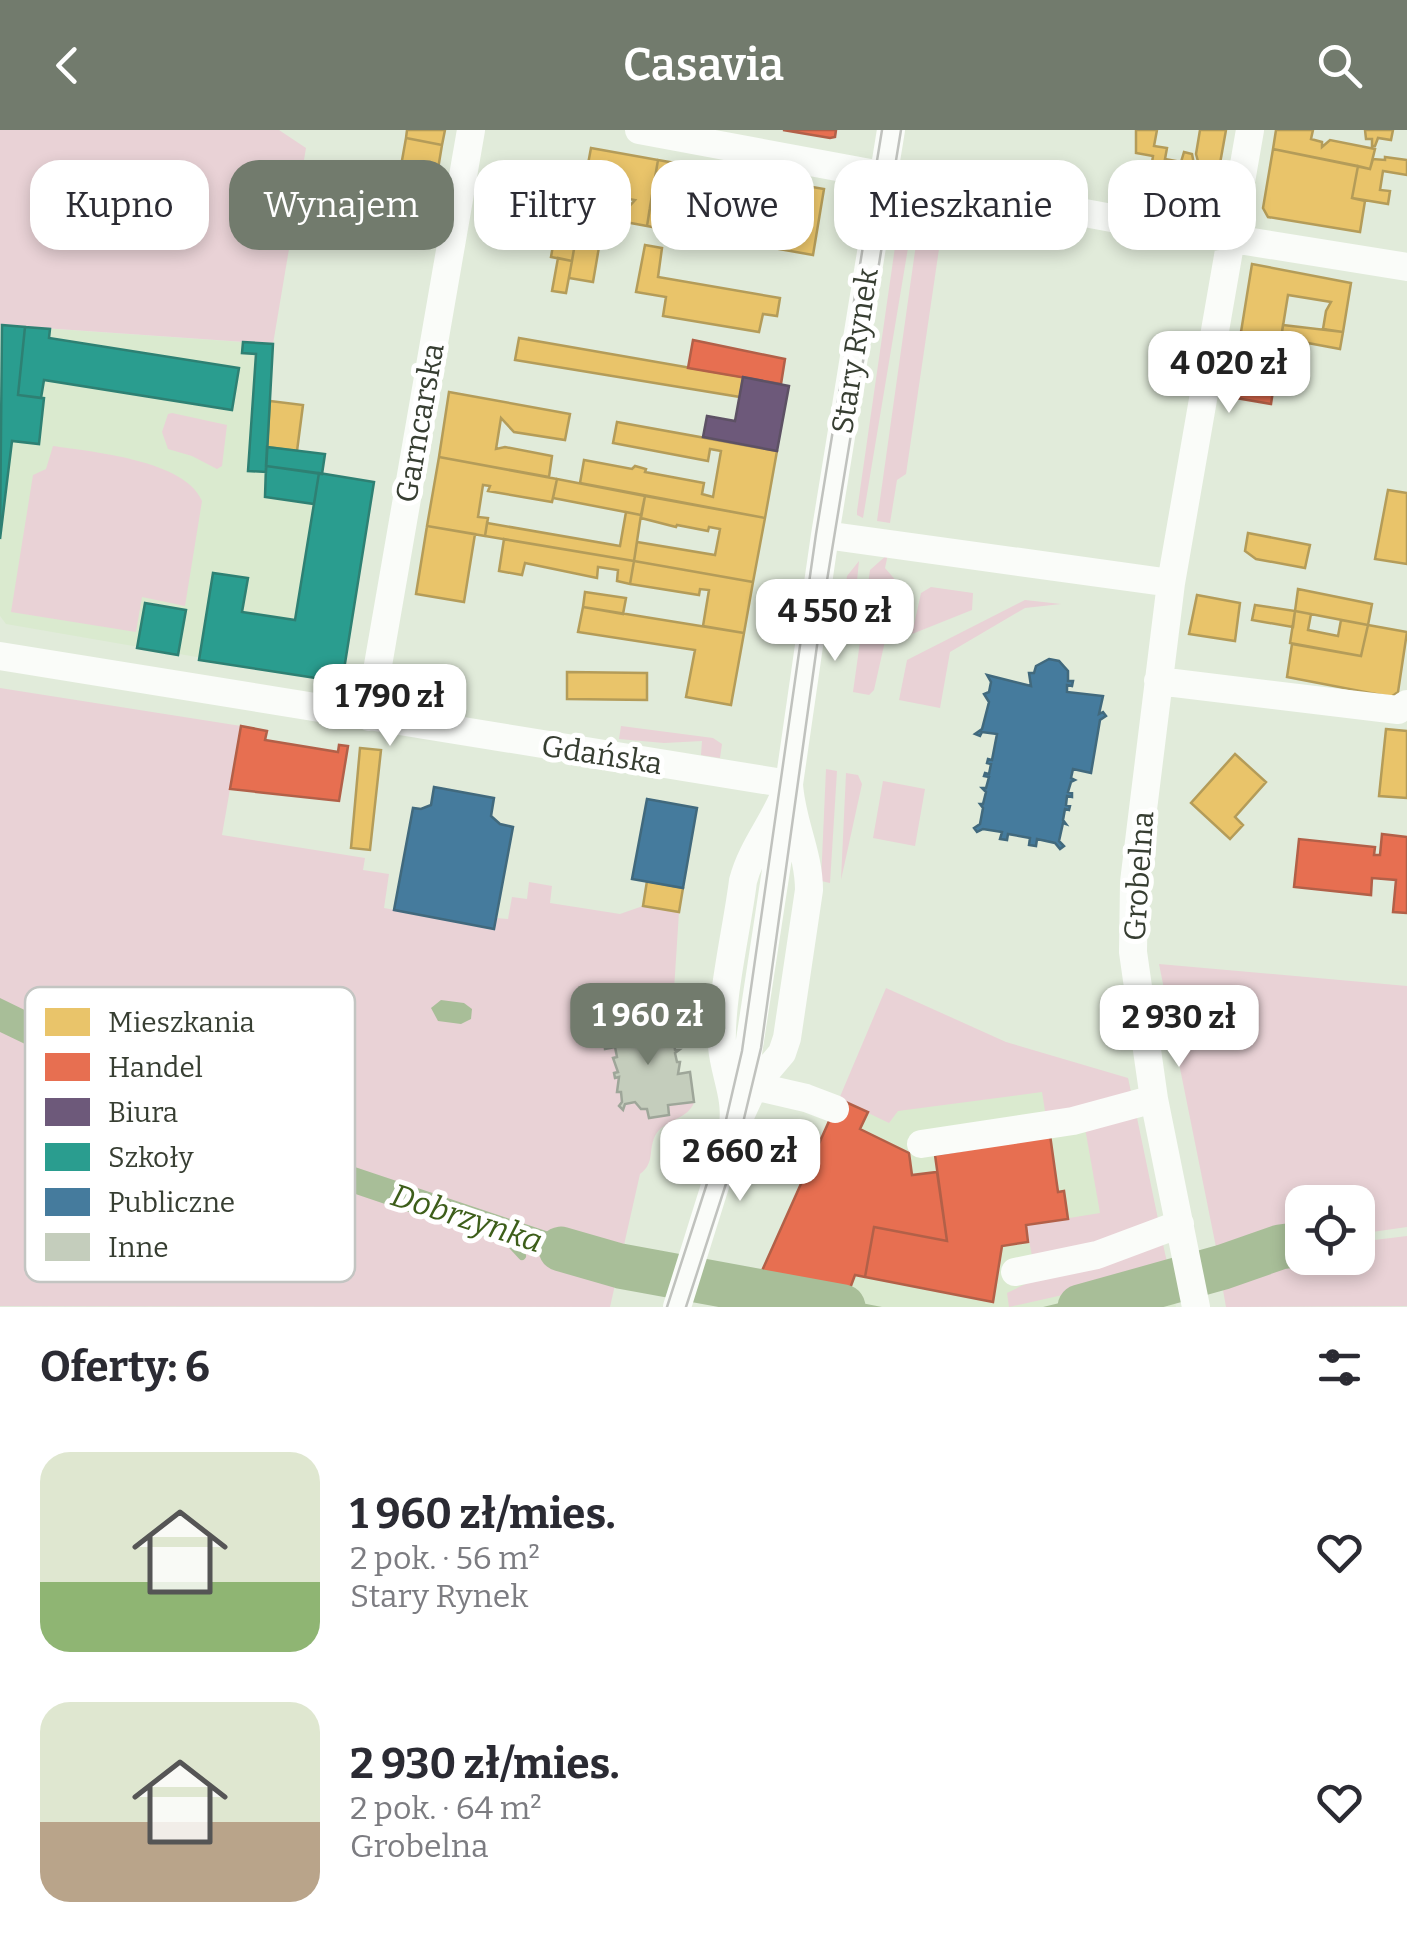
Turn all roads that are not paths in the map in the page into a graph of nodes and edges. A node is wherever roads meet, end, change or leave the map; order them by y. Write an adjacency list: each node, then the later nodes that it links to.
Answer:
1 (471, 130): 17 (street, Garncarska)
2 (639, 130): 7 (street)
3 (892, 130): 5 (street, Stary Rynek)
4 (1250, 130): 6 (street)
5 (886, 160)
6 (1244, 160)
7 (834, 166)
8 (1256, 242): 11 (street)
9 (871, 250): 12 (street, Stary Rynek)
10 (1228, 250): 13 (street)
11 (1407, 268)
12 (824, 535): 13 (street); 18 (street, Stary Rynek)
13 (1171, 584): 15 (street)
14 (0, 656): 17 (street, Gdańska)
15 (1158, 681): 16 (street); 20 (street, Grobelna)
16 (1407, 704)
17 (369, 717): 18 (street, Gdańska)
18 (789, 784): 19 (street, Stary Rynek); 22 (street, Stary Rynek)
19 (754, 1086): 21 (street); 22 (street, Stary Rynek)
20 (1154, 1100): 23 (street); 24 (street, Grobelna)
21 (835, 1110)
22 (730, 1138): 27 (street, Stary Rynek)
23 (921, 1144)
24 (1182, 1232): 25 (street); 26 (street, Grobelna)
25 (1014, 1272)
26 (1195, 1303)
27 (677, 1307)

